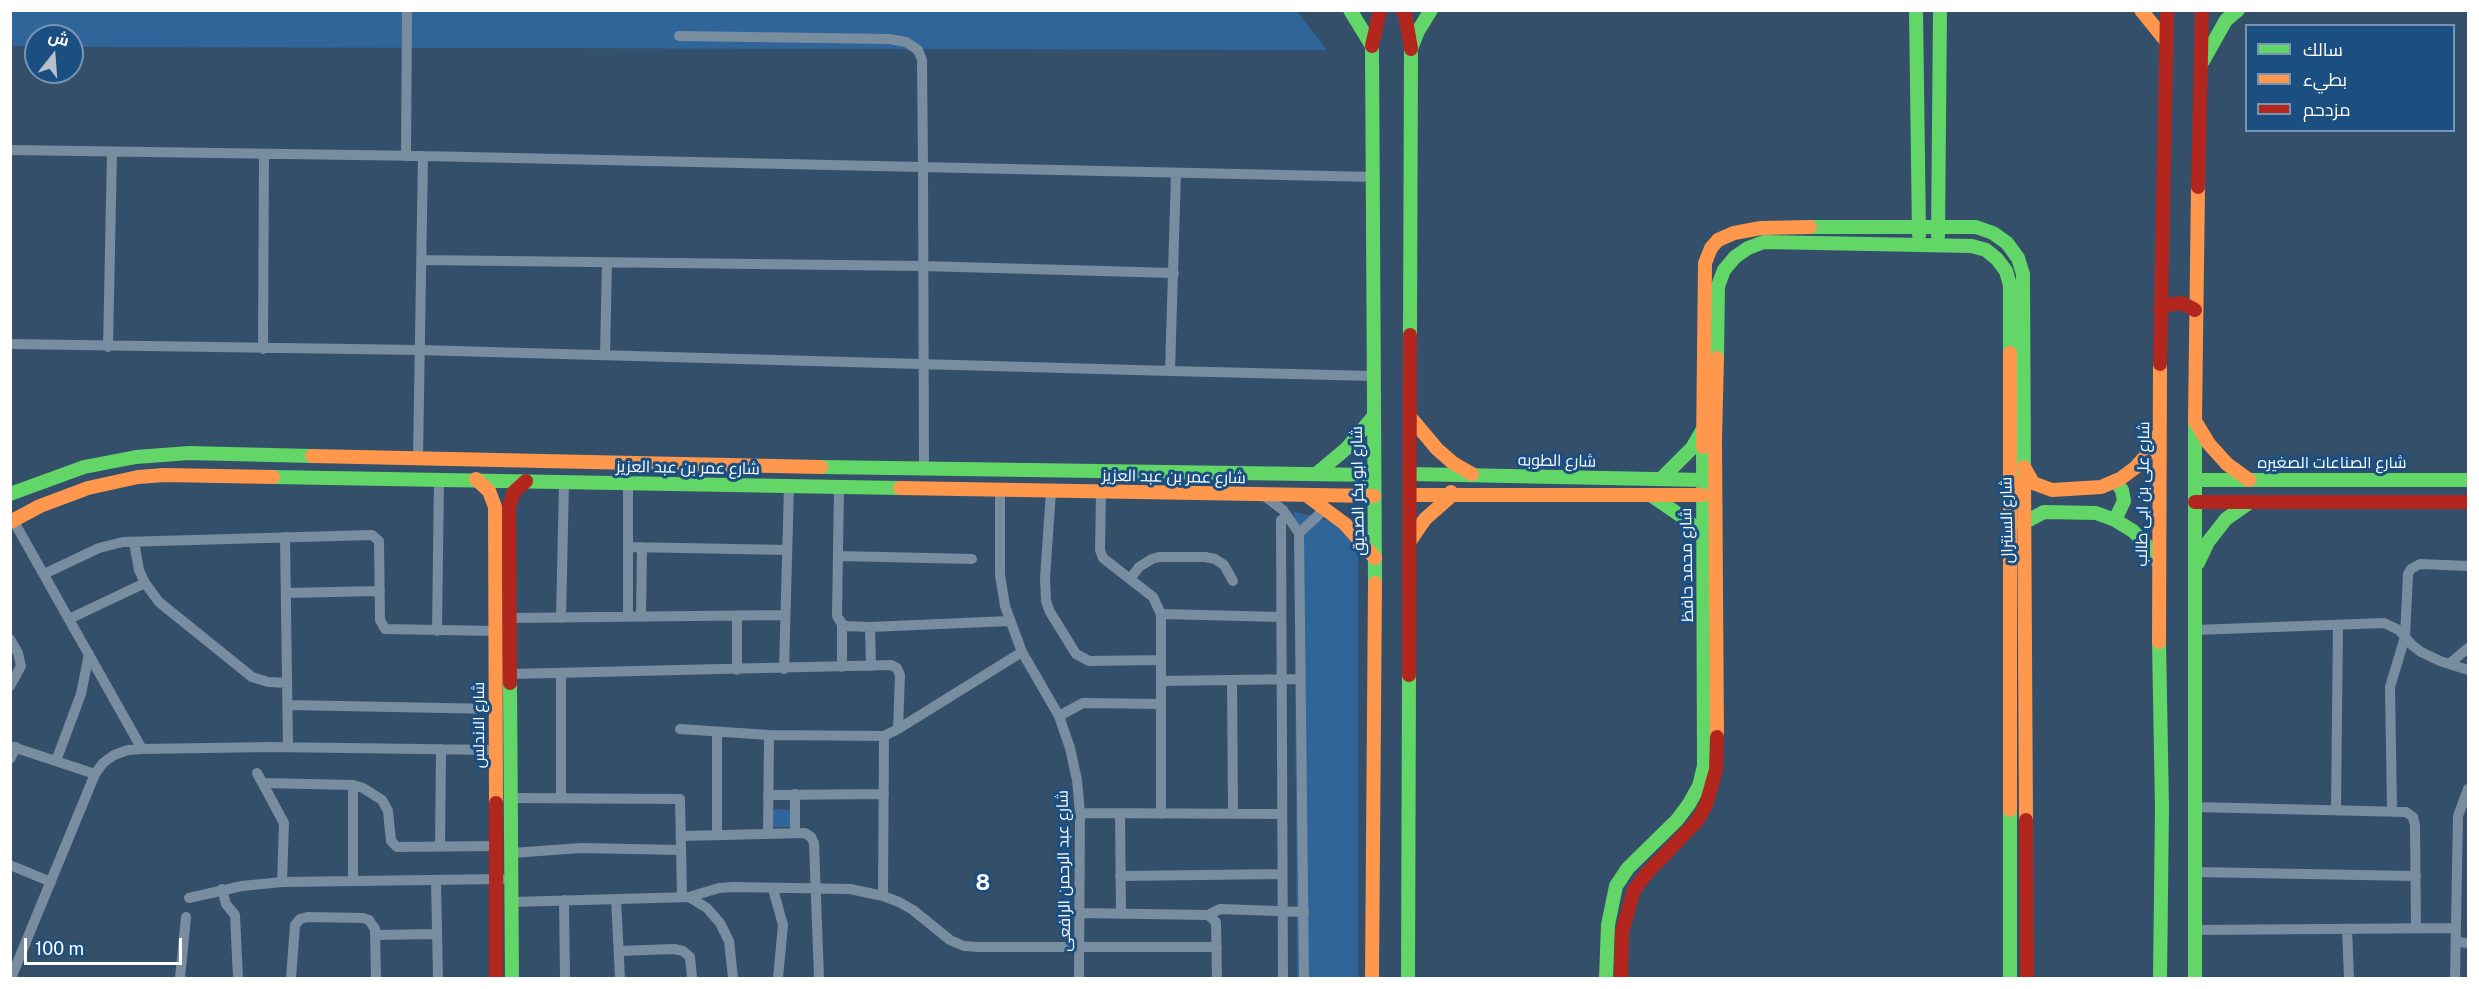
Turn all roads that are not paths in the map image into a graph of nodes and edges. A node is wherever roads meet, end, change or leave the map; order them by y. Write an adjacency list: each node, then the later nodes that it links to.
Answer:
1 (407, 10): 22 (street)
2 (1350, 10): 14 (street, شارع ابو بكر الصديق)
3 (1380, 10): 14 (street)
4 (1402, 10): 15 (street)
5 (1431, 10): 15 (street)
6 (1916, 10): 17 (street)
7 (1940, 10): 18 (street)
8 (2141, 10): 13 (street)
9 (2238, 10): 16 (street)
10 (2168, 12): 13 (street, شارع على بن ابى طالب)
11 (2199, 13): 16 (street)
12 (680, 36): 24 (street)
13 (2166, 40): 37 (street, شارع على بن ابى طالب)
14 (1372, 46): 26 (street, شارع ابو بكر الصديق)
15 (1412, 49): 50 (street)
16 (2200, 67): 38 (street)
17 (1917, 128): 18 (street); 28 (street)
18 (1939, 128): 29 (street)
19 (10, 150): 20 (street)
20 (112, 152): 21 (street); 40 (street)
21 (264, 154): 22 (street); 41 (street)
22 (406, 156): 23 (street)
23 (423, 156): 24 (street); 33 (street)
24 (924, 167): 25 (street); 35 (street)
25 (1176, 172): 26 (street); 36 (street)
26 (1374, 177): 47 (street, شارع ابو بكر الصديق)
27 (1835, 227): 28 (street, شارع السنترال); 30 (street); 52 (street, شارع محمد حافظ)
28 (1919, 227): 29 (street, شارع السنترال); 31 (street)
29 (1938, 227): 32 (street); 43 (street, شارع السنترال)
30 (1834, 243): 31 (street, شارع السنترال); 264 (street, شارع محمد حافظ)
31 (1919, 245): 32 (street, شارع السنترال)
32 (1938, 245): 43 (street, شارع السنترال)
33 (421, 260): 34 (street); 42 (street)
34 (607, 263): 35 (street); 44 (street)
35 (923, 266): 36 (street); 45 (street)
36 (1174, 273): 46 (street)
37 (2160, 309): 38 (street); 53 (street, شارع على بن ابى طالب)
38 (2195, 310): 51 (street)
39 (10, 344): 40 (street)
40 (108, 347): 41 (street)
41 (263, 349): 42 (street)
42 (419, 350): 44 (street); 55 (street)
43 (2017, 353): 48 (street, شارع السنترال)
44 (605, 355): 45 (street)
45 (922, 364): 46 (street); 58 (street)
46 (1170, 371): 47 (street)
47 (1374, 376): 49 (street, شارع ابو بكر الصديق)
48 (2017, 399): 56 (street, شارع السنترال); 238 (street, شارع السنترال)
49 (1373, 417): 60 (street); 63 (street, شارع ابو بكر الصديق)
50 (1411, 418): 61 (street); 65 (street)
51 (2195, 420): 70 (street); 71 (street)
52 (1703, 429): 68 (street); 69 (street, شارع محمد حافظ)
53 (2160, 430): 74 (street); 114 (street, شارع على بن ابى طالب)
54 (216, 453): 55 (street, شارع عمر بن عبد العزيز); 62 (street); 85 (street, شارع عمر بن عبد العزيز)
55 (418, 458): 57 (street, شارع عمر بن عبد العزيز)
56 (2023, 464): 80 (street); 101 (street, شارع السنترال)
57 (715, 465): 58 (street, شارع عمر بن عبد العزيز); 77 (street)
58 (924, 468): 59 (street, شارع عمر بن عبد العزيز)
59 (1135, 471): 60 (street, شارع عمر بن عبد العزيز); 84 (street)
60 (1320, 474): 63 (street, شارع عمر بن عبد العزيز); 92 (street)
61 (1410, 474): 64 (street, شارع الطوبه); 87 (street)
62 (215, 475): 66 (street, شارع عمر بن عبد العزيز); 100 (street, شارع عمر بن عبد العزيز)
63 (1374, 475): 90 (street, شارع ابو بكر الصديق)
64 (1451, 476): 65 (street, شارع الطوبه); 91 (street)
65 (1478, 477): 68 (street, شارع الطوبه)
66 (439, 478): 67 (street, شارع عمر بن عبد العزيز); 137 (street)
67 (476, 479): 73 (street, شارع عمر بن عبد العزيز); 96 (street)
68 (1661, 479): 69 (street, شارع الطوبه)
69 (1703, 480): 89 (street, شارع محمد حافظ)
70 (2196, 480): 71 (street, شارع الصناعات الصغيره); 93 (street)
71 (2249, 480): 72 (street, شارع الصناعات الصغيره)
72 (2469, 480)
73 (526, 481): 75 (street, شارع عمر بن عبد العزيز); 96 (street)
74 (2115, 481): 80 (street); 99 (street)
75 (564, 482): 76 (street, شارع عمر بن عبد العزيز); 130 (street)
76 (628, 483): 77 (street, شارع عمر بن عبد العزيز); 108 (street)
77 (715, 484): 78 (street, شارع عمر بن عبد العزيز)
78 (789, 486): 79 (street, شارع عمر بن عبد العزيز); 110 (street)
79 (839, 487): 81 (street, شارع عمر بن عبد العزيز); 111 (street)
80 (2052, 490): 97 (street)
81 (1000, 491): 82 (street, شارع عمر بن عبد العزيز); 132 (street, شارع عبد الرحمن الرافعى)
82 (1051, 491): 83 (street, شارع عمر بن عبد العزيز); 144 (street)
83 (1101, 492): 84 (street, شارع عمر بن عبد العزيز); 118 (street)
84 (1136, 493): 86 (street, شارع عمر بن عبد العزيز)
85 (10, 494)
86 (1263, 495): 92 (street, شارع عمر بن عبد العزيز); 102 (street)
87 (1410, 495): 91 (street, شارع الطوبه); 107 (street)
88 (1650, 495): 89 (street, شارع الطوبه); 91 (street, شارع الطوبه); 104 (street)
89 (1702, 495): 104 (street, شارع محمد حافظ)
90 (1374, 496): 92 (street, شارع عمر بن عبد العزيز); 112 (street, شارع ابو بكر الصديق)
91 (1451, 496): 107 (street)
92 (1325, 501): 102 (street); 112 (street)
93 (2196, 502): 94 (street); 116 (street)
94 (2250, 502): 95 (street); 116 (street)
95 (2469, 502)
96 (502, 507): 129 (street, شارع الاندلس); 138 (street, شارع الاندلس)
97 (2052, 512): 99 (street); 101 (street)
98 (1281, 520): 103 (street)
99 (2115, 520): 114 (street)
100 (12, 521): 117 (street)
101 (2023, 523): 239 (street, شارع السنترال)
102 (1299, 534): 103 (street); 153 (street)
103 (1281, 536): 128 (street)
104 (1703, 536): 263 (street, شارع محمد حافظ)
105 (285, 537): 106 (street); 121 (street); 122 (street)
106 (134, 542): 117 (street); 120 (street)
107 (1408, 544): 262 (street)
108 (628, 547): 109 (street); 126 (street)
109 (642, 547): 110 (street); 127 (street)
110 (787, 550): 124 (street)
111 (838, 556): 113 (street); 133 (street)
112 (1375, 558): 261 (street, شارع ابو بكر الصديق)
113 (972, 559)
114 (2158, 562): 267 (street, شارع على بن ابى طالب)
115 (2469, 566): 139 (street)
116 (2195, 569): 136 (street)
117 (44, 574): 131 (street)
118 (1130, 579): 119 (street); 123 (street)
119 (1233, 581)
120 (145, 583): 131 (street); 157 (street)
121 (380, 591): 122 (street); 137 (street)
122 (286, 593): 157 (street)
123 (1161, 614): 128 (street); 144 (street)
124 (784, 615): 125 (street); 148 (street)
125 (736, 616): 127 (street); 149 (street)
126 (628, 617): 127 (street); 130 (street)
127 (641, 617)
128 (1281, 617): 155 (street)
129 (510, 618): 130 (street); 152 (street, شارع الاندلس)
130 (561, 618)
131 (69, 619): 143 (street)
132 (1009, 621): 135 (street); 142 (street, شارع عبد الرحمن الرافعى)
133 (842, 624): 135 (street); 147 (street)
134 (2338, 625): 136 (street); 139 (street); 186 (street)
135 (870, 627): 146 (street)
136 (2196, 630): 185 (street)
137 (437, 631): 138 (street)
138 (495, 631): 161 (street, شارع الاندلس)
139 (2405, 637): 145 (street); 187 (street)
140 (10, 639): 158 (street)
141 (2469, 648): 145 (street)
142 (1022, 652): 162 (street, شارع عبد الرحمن الرافعى); 164 (street)
143 (89, 654): 170 (street); 174 (street)
144 (1161, 660): 156 (street)
145 (2449, 664): 150 (street)
146 (871, 666): 147 (street); 164 (street)
147 (842, 667): 148 (street)
148 (784, 669): 149 (street)
149 (737, 670): 151 (street)
150 (2469, 670)
151 (561, 673): 152 (street); 184 (street)
152 (510, 674): 183 (street, شارع الاندلس)
153 (1300, 679): 155 (street); 225 (street)
154 (1233, 680): 155 (street); 156 (street); 191 (street)
155 (1281, 680): 192 (street)
156 (1161, 681): 159 (street)
157 (287, 683): 160 (street)
158 (10, 686)
159 (1161, 704): 162 (street); 190 (street)
160 (288, 705): 161 (street); 169 (street)
161 (496, 709): 172 (street, شارع الاندلس)
162 (1059, 716): 188 (street, شارع عبد الرحمن الرافعى)
163 (680, 729): 165 (street)
164 (898, 729): 167 (street)
165 (717, 732): 166 (street); 197 (street)
166 (769, 735): 167 (street); 182 (street)
167 (884, 736): 181 (street)
168 (13, 747): 173 (street); 174 (street)
169 (288, 747): 170 (street); 171 (street)
170 (142, 749): 176 (street)
171 (441, 749): 172 (street); 201 (street)
172 (496, 750): 194 (street, شارع الاندلس)
173 (10, 759)
174 (56, 761): 176 (street)
175 (257, 773): 177 (street)
176 (95, 774): 213 (street)
177 (263, 783): 178 (street); 214 (street)
178 (353, 785): 201 (street); 212 (street)
179 (2469, 789): 200 (street)
180 (795, 794): 181 (street); 182 (street); 195 (street)
181 (884, 794): 218 (street)
182 (768, 795): 196 (street)
183 (511, 798): 184 (street); 193 (street, شارع الاندلس)
184 (561, 798): 198 (street)
185 (2195, 807): 186 (street); 205 (street)
186 (2336, 809): 187 (street)
187 (2392, 810): 208 (street)
188 (1080, 813): 189 (street); 226 (street, شارع عبد الرحمن الرافعى)
189 (1120, 813): 190 (street); 207 (street)
190 (1161, 814): 191 (street)
191 (1233, 814): 192 (street)
192 (1282, 814): 206 (street)
193 (512, 830): 194 (street); 203 (street, شارع الاندلس)
194 (496, 831): 199 (street, شارع الاندلس)
195 (795, 833): 196 (street); 217 (street)
196 (768, 834): 197 (street)
197 (717, 835): 198 (street)
198 (681, 836): 202 (street)
199 (496, 846): 201 (street); 209 (street, شارع الاندلس)
200 (2463, 846): 231 (street)
201 (440, 847)
202 (681, 850): 203 (street); 219 (street)
203 (512, 853): 210 (street, شارع الاندلس)
204 (10, 865): 213 (street)
205 (2195, 872): 208 (street); 233 (street)
206 (1282, 874): 207 (street); 224 (street)
207 (1120, 876): 227 (street)
208 (2416, 876): 230 (street)
209 (496, 879): 210 (street); 211 (street); 249 (street, شارع الاندلس)
210 (512, 879): 223 (street, شارع الاندلس)
211 (436, 880): 212 (street); 234 (street)
212 (353, 881): 214 (street)
213 (51, 882): 243 (street)
214 (282, 882): 215 (street)
215 (222, 889): 220 (street); 245 (street)
216 (773, 889): 217 (street); 219 (street); 255 (street)
217 (816, 890): 218 (street); 256 (street)
218 (883, 896): 240 (street)
219 (686, 897): 221 (street); 254 (street)
220 (189, 898)
221 (616, 899): 222 (street); 242 (street)
222 (564, 900): 223 (street); 251 (street)
223 (512, 902): 250 (street, شارع الاندلس)
224 (1283, 911): 225 (street); 228 (street); 259 (street)
225 (1304, 912): 260 (street)
226 (1080, 913): 227 (street); 240 (street, شارع عبد الرحمن الرافعى)
227 (1121, 914): 228 (street)
228 (1208, 915): 241 (street)
229 (186, 917): 244 (street)
230 (2416, 928): 231 (street); 232 (street)
231 (2456, 928): 236 (street)
232 (2347, 929): 233 (street); 269 (street)
233 (2195, 930): 268 (street)
234 (437, 934): 235 (street); 248 (street)
235 (375, 935): 246 (street); 247 (street)
236 (2456, 942): 237 (street); 270 (street)
237 (2469, 943)
238 (2010, 944): 239 (street); 265 (street, شارع السنترال)
239 (2027, 944): 266 (street, شارع السنترال)
240 (1081, 946): 241 (street); 257 (street, شارع عبد الرحمن الرافعى)
241 (1217, 947): 258 (street)
242 (619, 951): 252 (street); 253 (street)
243 (10, 978)
244 (180, 978)
245 (238, 978)
246 (291, 978)
247 (376, 978)
248 (438, 978)
249 (496, 978)
250 (512, 978)
251 (565, 978)
252 (620, 978)
253 (692, 978)
254 (733, 978)
255 (778, 978)
256 (819, 978)
257 (1079, 978)
258 (1217, 978)
259 (1283, 978)
260 (1304, 978)
261 (1372, 978)
262 (1408, 978)
263 (1606, 978)
264 (1621, 978)
265 (2010, 978)
266 (2027, 978)
267 (2160, 978)
268 (2195, 978)
269 (2349, 978)
270 (2455, 978)

